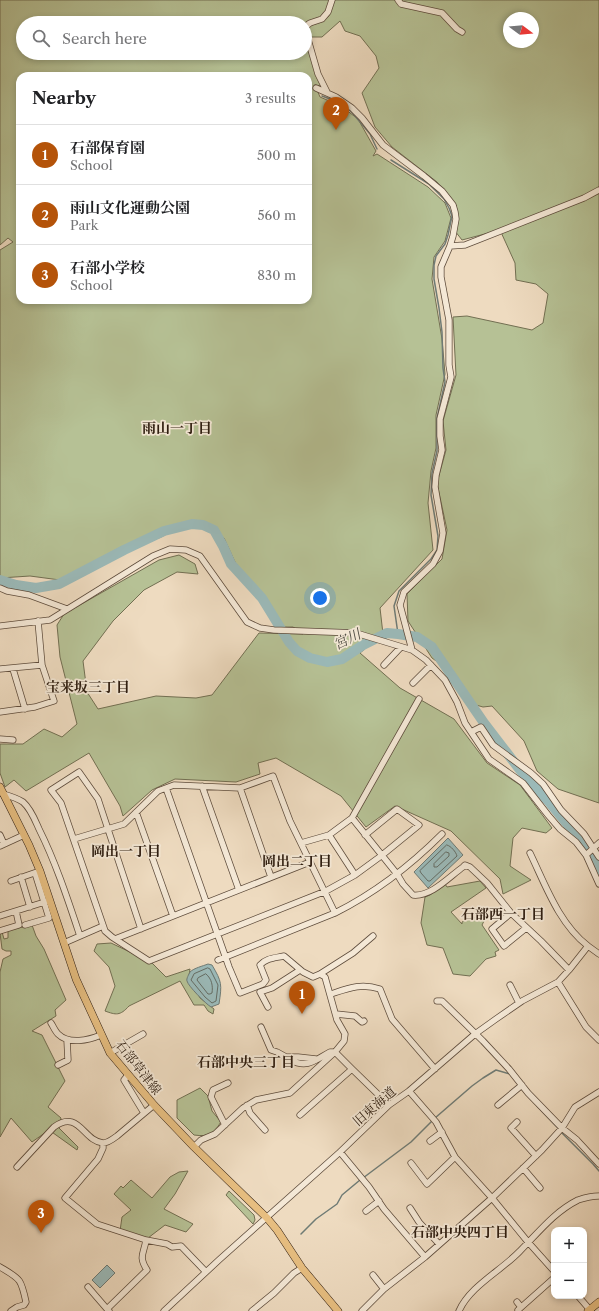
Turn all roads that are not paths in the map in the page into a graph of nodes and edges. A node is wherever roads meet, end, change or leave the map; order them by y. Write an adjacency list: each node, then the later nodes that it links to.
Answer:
1 (332, 0): 3 (street)
2 (398, 0): 4 (street)
3 (312, 22)
4 (462, 32)
5 (312, 50): 7 (street)
6 (316, 88): 7 (street)
7 (326, 92): 9 (street)
8 (599, 190): 9 (street)
9 (450, 246): 15 (street)
10 (0, 588): 11 (street)
11 (67, 609): 12 (street); 14 (street)
12 (38, 621): 13 (street); 16 (street)
13 (0, 626)
14 (401, 647): 15 (street); 17 (street)
15 (412, 650): 18 (street)
16 (42, 666): 19 (street); 23 (street)
17 (384, 666)
18 (432, 666): 21 (street); 25 (street)
19 (13, 669): 20 (street); 23 (street)
20 (0, 670)
21 (414, 683)
22 (419, 699): 34 (street)
23 (24, 709): 24 (street)
24 (0, 712)
25 (472, 732): 45 (street); 47 (street)
26 (0, 738): 27 (street)
27 (13, 740)
28 (202, 786): 30 (street); 31 (street); 58 (street)
29 (0, 787): 32 (main road, 石部草津線)
30 (166, 788): 33 (street); 61 (street)
31 (240, 788): 42 (street); 55 (street)
32 (3, 794): 36 (main road, 石部草津線); 74 (street)
33 (136, 812): 35 (street); 67 (street)
34 (352, 818): 39 (street); 40 (street)
35 (108, 829): 41 (street); 41 (street); 71 (street)
36 (24, 834): 44 (street); 51 (main road, 石部草津線)
37 (442, 834): 52 (street)
38 (0, 835): 44 (street)
39 (329, 835): 42 (street); 53 (street)
40 (365, 835): 48 (street); 48 (street)
41 (74, 839): 69 (street)
42 (301, 843): 50 (street)
43 (599, 843): 45 (street)
44 (2, 845)
45 (593, 848): 47 (street); 49 (street)
46 (530, 853): 78 (street)
47 (586, 855): 57 (street)
48 (382, 856): 52 (street); 53 (street)
49 (599, 857)
50 (310, 862): 55 (street); 59 (street)
51 (37, 872): 54 (street); 60 (main road, 石部草津線)
52 (397, 874): 64 (street); 65 (street)
53 (355, 875): 59 (street)
54 (21, 878): 56 (street); 62 (street)
55 (271, 878): 58 (street)
56 (11, 880)
57 (599, 884)
58 (239, 890): 61 (street)
59 (324, 892): 64 (street); 73 (street)
60 (47, 902): 62 (street); 68 (street); 77 (main road, 石部草津線)
61 (207, 903): 67 (street); 73 (street)
62 (30, 907): 63 (street)
63 (16, 911): 66 (street); 72 (street)
64 (334, 913): 80 (street)
65 (510, 913): 70 (street); 70 (street)
66 (0, 916)
67 (173, 916): 71 (street)
68 (25, 925)
69 (104, 926): 74 (street); 76 (street)
70 (526, 928): 83 (street)
71 (141, 929): 76 (street)
72 (0, 931)
73 (218, 934): 76 (street); 80 (street)
74 (80, 936): 77 (street)
75 (373, 936): 84 (street)
76 (115, 939)
77 (64, 944): 97 (main road, 石部草津線)
78 (588, 946): 79 (street); 83 (street, 旧東海道)
79 (599, 954)
80 (226, 957): 81 (street); 82 (street)
81 (218, 960)
82 (300, 970): 84 (street); 90 (street)
83 (569, 970): 85 (street, 旧東海道)
84 (320, 974): 87 (street)
85 (558, 982): 89 (street, 旧東海道); 99 (street)
86 (510, 985): 89 (street)
87 (331, 994): 91 (street); 106 (street)
88 (437, 1002): 96 (street)
89 (519, 1003): 96 (street, 旧東海道)
90 (268, 1007)
91 (336, 1014): 92 (street); 100 (street)
92 (364, 1021)
93 (51, 1023): 98 (street)
94 (261, 1027): 103 (street)
95 (143, 1034): 101 (street)
96 (475, 1034): 106 (street, 旧東海道); 109 (street)
97 (101, 1035): 98 (street); 101 (main road, 石部草津線)
98 (67, 1040): 104 (street)
99 (599, 1040)
100 (335, 1052): 103 (street); 105 (street); 113 (street)
101 (110, 1053): 107 (main road, 石部草津線)
102 (290, 1060): 103 (street)
103 (316, 1060)
104 (58, 1065)
105 (352, 1069): 114 (street); 117 (street)
106 (435, 1069): 110 (street, 旧東海道)
107 (128, 1075): 112 (main road, 石部草津線); 116 (street)
108 (228, 1083): 119 (street)
109 (522, 1086): 115 (street); 120 (street)
110 (408, 1091): 114 (street, 旧東海道); 122 (street)
111 (599, 1092): 120 (street)
112 (154, 1104): 116 (street); 125 (main road, 石部草津線)
113 (247, 1105): 119 (street); 121 (street)
114 (389, 1105): 126 (street, 旧東海道)
115 (498, 1105)
116 (144, 1113): 124 (street)
117 (300, 1115)
118 (517, 1122): 127 (street)
119 (225, 1125): 125 (street)
120 (562, 1128): 127 (street); 129 (street)
121 (266, 1130)
122 (442, 1132): 123 (street); 128 (street)
123 (430, 1141)
124 (103, 1143): 131 (street); 140 (street)
125 (194, 1147): 139 (main road, 石部草津線)
126 (340, 1152): 136 (street); 139 (street, 旧東海道)
127 (536, 1156): 132 (street)
128 (455, 1157): 130 (street); 135 (street)
129 (598, 1161)
130 (411, 1163)
131 (17, 1167)
132 (523, 1168): 133 (street); 135 (street)
133 (540, 1188)
134 (599, 1196): 141 (street)
135 (492, 1198): 141 (street); 142 (street)
136 (379, 1201): 138 (street); 143 (street)
137 (410, 1208): 142 (street)
138 (366, 1211)
139 (267, 1218): 145 (main road, 石部草津線); 147 (street, 旧東海道)
140 (146, 1240): 147 (street); 155 (street)
141 (528, 1242): 146 (street); 162 (street)
142 (439, 1244): 143 (street)
143 (425, 1257): 151 (street)
144 (0, 1267): 157 (street)
145 (302, 1268): 159 (street); 160 (main road, 石部草津線)
146 (551, 1268)
147 (206, 1272): 158 (street, 旧東海道)
148 (373, 1275): 151 (street)
149 (551, 1281): 153 (street)
150 (88, 1287): 155 (street)
151 (384, 1288): 161 (street)
152 (581, 1299): 156 (street)
153 (517, 1302)
154 (599, 1302): 156 (main road)
155 (108, 1310)
156 (590, 1310)
157 (11, 1311)
158 (164, 1311)
159 (252, 1311)
160 (338, 1311)
161 (362, 1311)
162 (459, 1311)

